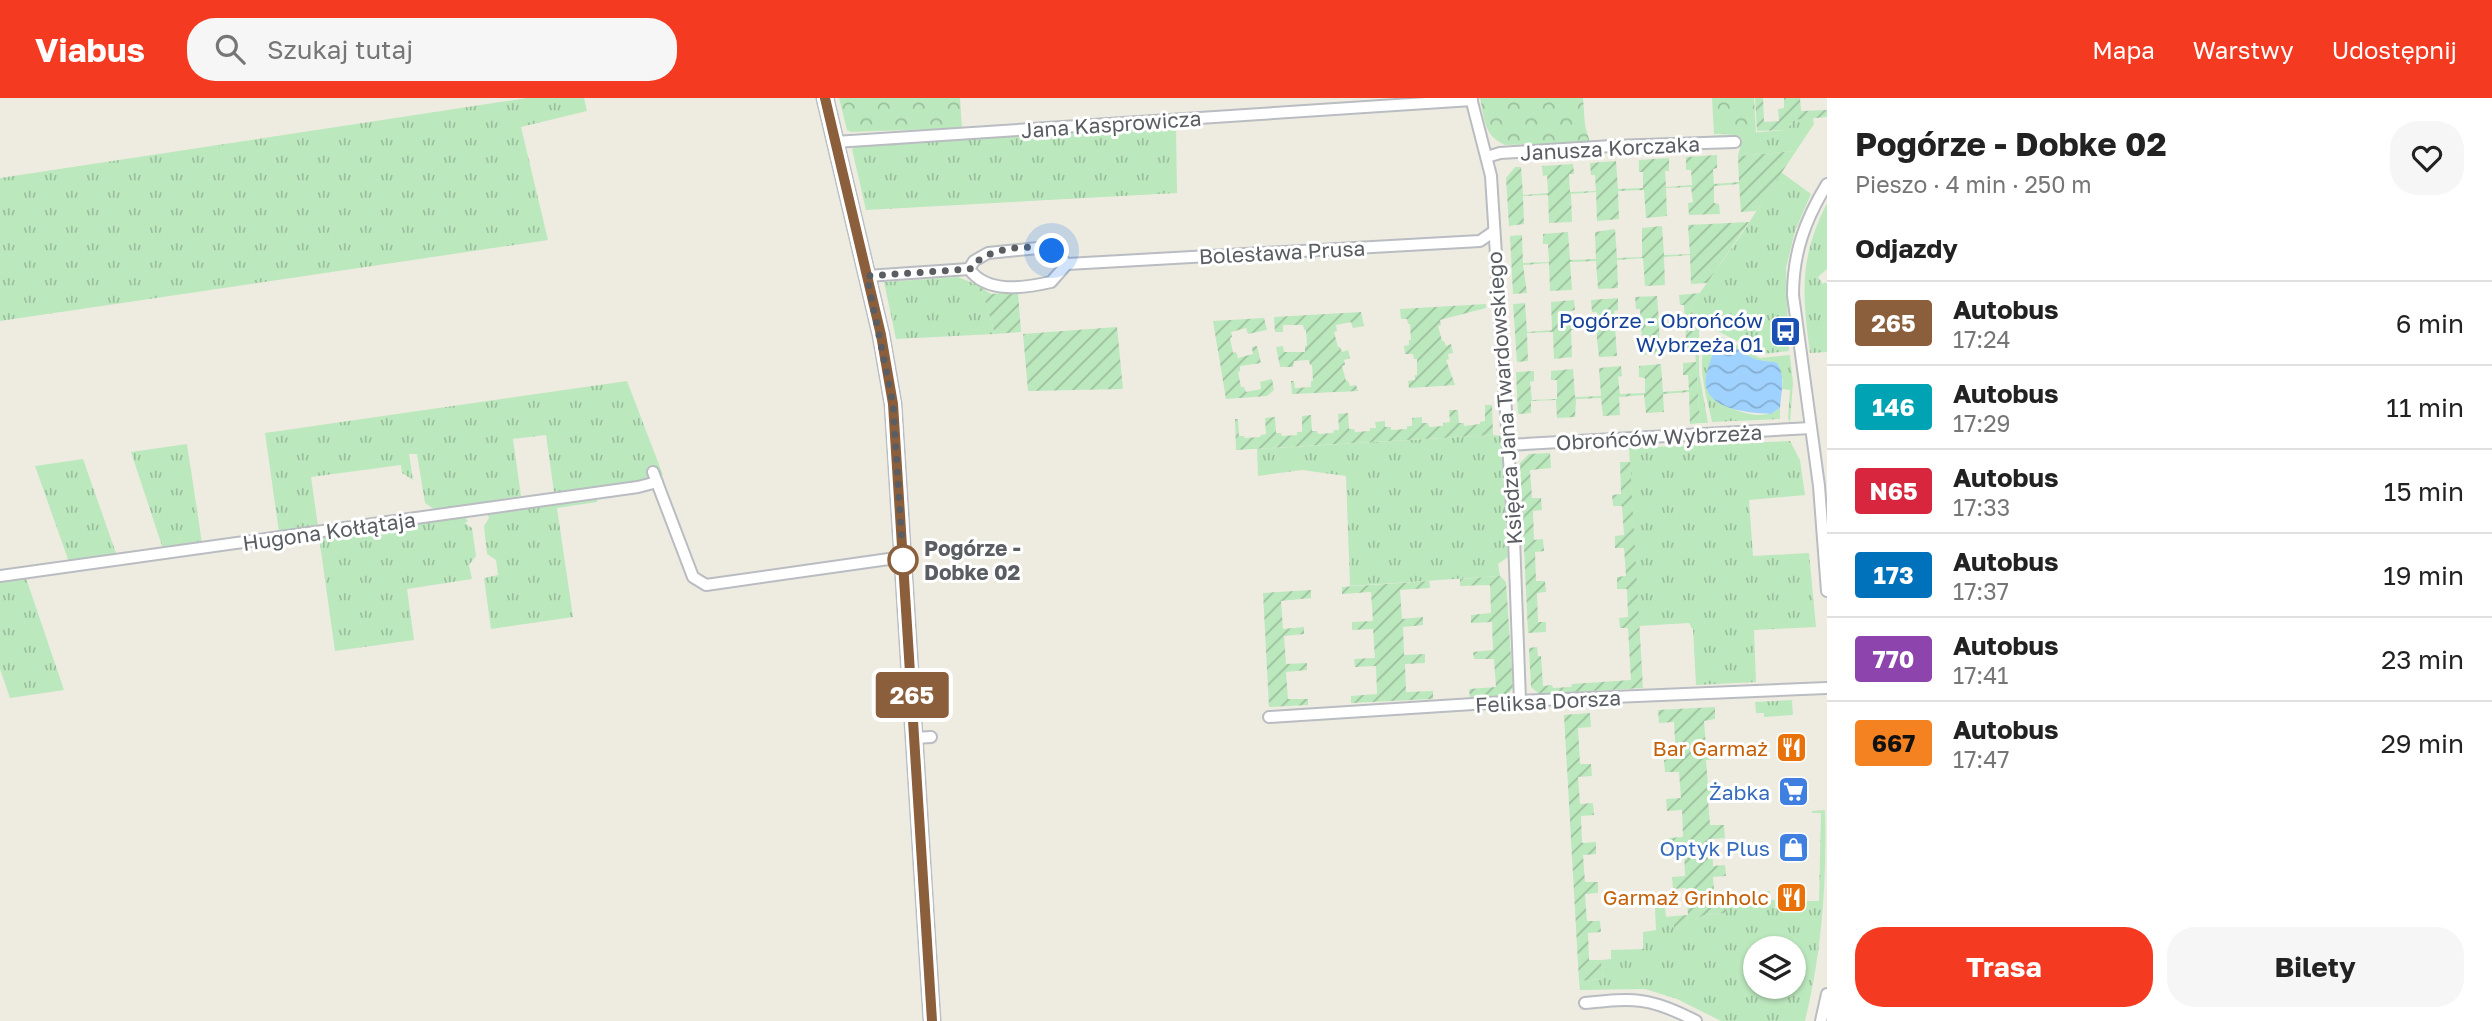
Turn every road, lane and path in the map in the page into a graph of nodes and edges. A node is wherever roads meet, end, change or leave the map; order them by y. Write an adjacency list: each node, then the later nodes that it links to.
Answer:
1 (825, 98): 3 (street)
2 (1472, 99): 3 (street, Jana Kasprowicza); 5 (street, Księdza Jana Twardowskiego)
3 (835, 142): 10 (street)
4 (1735, 142): 5 (street, Janusza Korczaka)
5 (1487, 157): 7 (street, Księdza Jana Twardowskiego)
6 (1827, 184): 11 (street)
7 (1493, 232): 8 (street, Bolesława Prusa); 12 (street, Księdza Jana Twardowskiego)
8 (1067, 264): 9 (street); 9 (street)
9 (970, 269): 10 (street)
10 (867, 276): 13 (street)
11 (1811, 428): 12 (street, Obrońców Wybrzeża); 15 (street)
12 (1508, 445): 17 (street, Księdza Jana Twardowskiego)
13 (903, 557): 14 (street, Hugona Kołłątaja); 21 (street)
14 (0, 576)
15 (1827, 591)
16 (1827, 688): 17 (street, Feliksa Dorsza)
17 (1520, 701): 18 (street, Feliksa Dorsza)
18 (1269, 717)
19 (1827, 994): 23 (street)
20 (1584, 1003): 22 (street)
21 (932, 1021)
22 (1696, 1021)
23 (1821, 1021)

